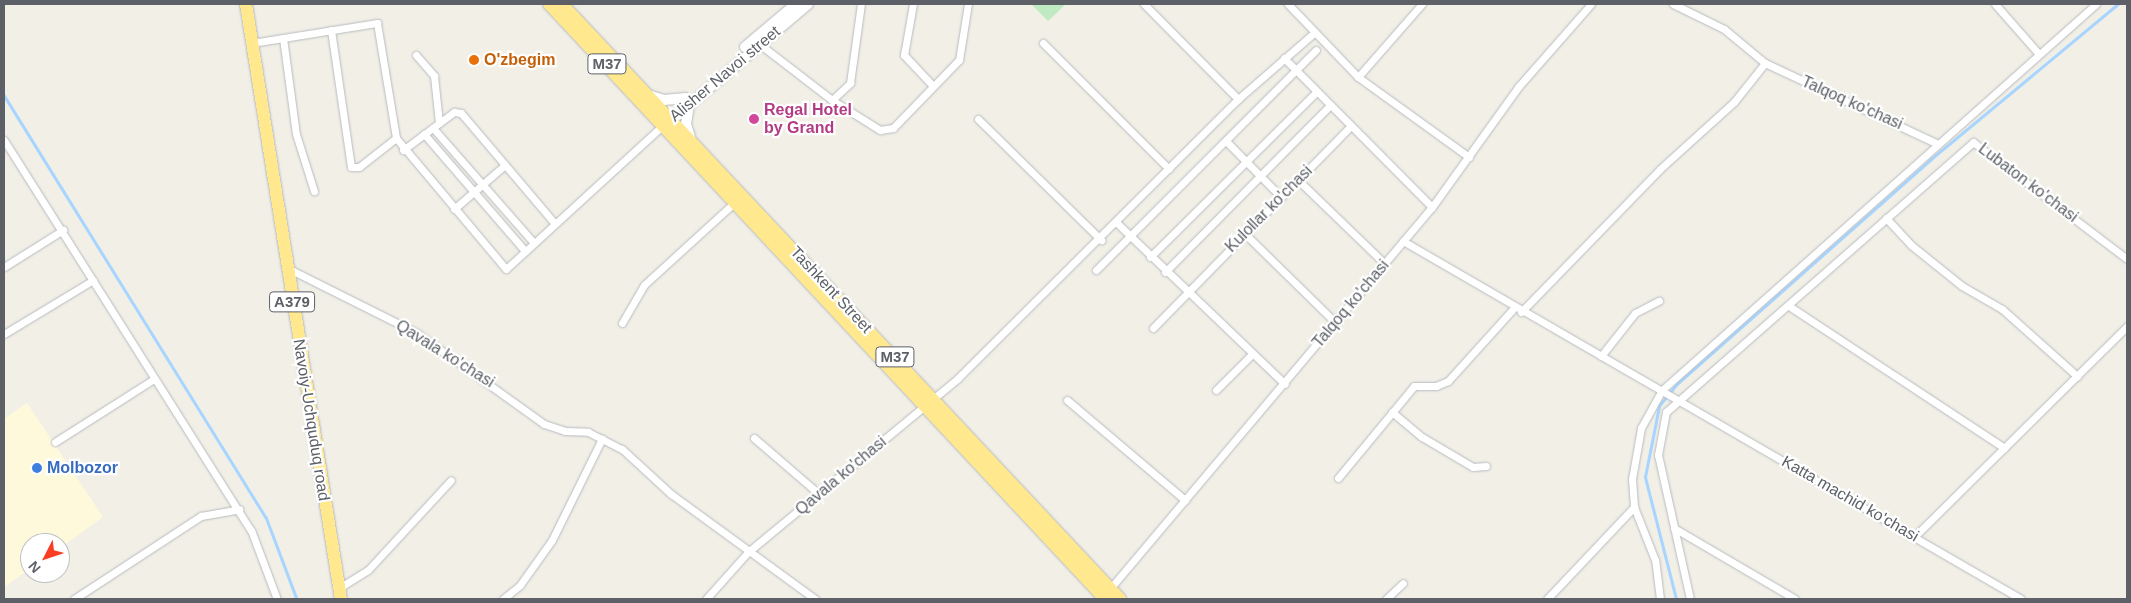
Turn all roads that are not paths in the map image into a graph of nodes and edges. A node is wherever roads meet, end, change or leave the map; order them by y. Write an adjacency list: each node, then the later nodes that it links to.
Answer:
1 (246, 4): 20 (highway, Navoiy-Uchquduq road / A379)
2 (549, 4): 37 (highway, Tashkent Street / M37)
3 (562, 4): 31 (highway, Tashkent Street / M37)
4 (796, 4): 19 (main road, Alisher Navoi street)
5 (808, 4): 19 (main road, Alisher Navoi street)
6 (861, 4): 34 (street)
7 (913, 4): 29 (street)
8 (968, 4): 29 (street)
9 (1144, 4): 32 (street)
10 (1288, 4): 17 (street)
11 (1422, 4): 28 (street)
12 (1590, 4): 47 (street, Talqoq ko'chasi)
13 (1673, 4): 26 (street, Talqoq ko'chasi)
14 (1995, 4): 23 (street)
15 (2096, 4): 23 (street)
16 (331, 30): 18 (street); 41 (street); 41 (street)
17 (1314, 34): 25 (street); 28 (street)
18 (283, 38): 20 (street); 54 (street)
19 (757, 42): 33 (main road, Alisher Navoi street); 34 (street)
20 (252, 43): 74 (highway, Navoiy-Uchquduq road / A379)
21 (1043, 43): 50 (street)
22 (1316, 50): 27 (street)
23 (2038, 53): 45 (street)
24 (416, 55): 38 (street)
25 (1284, 58): 27 (street); 32 (street)
26 (1765, 63): 45 (street, Talqoq ko'chasi); 81 (street)
27 (1296, 70): 30 (street); 44 (street)
28 (1358, 77): 47 (street)
29 (933, 86): 34 (street)
30 (1316, 91): 35 (street); 48 (street)
31 (648, 95): 33 (main road); 37 (highway, Tashkent Street / M37)
32 (1238, 99): 50 (street)
33 (688, 100): 37 (main road, Alisher Navoi street); 43 (main road)
34 (832, 100)
35 (1330, 105): 39 (street); 51 (street)
36 (978, 119): 66 (street)
37 (668, 121): 43 (highway, Tashkent Street / M37); 57 (highway, Tashkent Street / M37); 61 (street)
38 (436, 125): 40 (street); 49 (street); 53 (street)
39 (1351, 126): 52 (street, Kulollar ko'chasi); 58 (street)
40 (424, 134): 46 (street); 55 (street)
41 (396, 138): 46 (street)
42 (4, 140): 63 (street)
43 (691, 140): 96 (highway, Tashkent Street / M37)
44 (1226, 141): 48 (street); 65 (street)
45 (1938, 144): 93 (street)
46 (403, 150): 59 (street)
47 (1469, 157): 58 (street, Talqoq ko'chasi)
48 (1246, 161): 51 (street); 70 (street)
49 (505, 165): 53 (street); 61 (street)
50 (1169, 169): 62 (street)
51 (1260, 176): 56 (street); 76 (street)
52 (1298, 180): 56 (street, Kulollar ko'chasi); 72 (street)
53 (483, 184): 55 (street); 68 (street)
54 (314, 191)
55 (474, 192): 59 (street); 69 (street)
56 (1281, 197): 64 (street, Kulollar ko'chasi)
57 (735, 202): 82 (street); 96 (highway, Tashkent Street / M37)
58 (1432, 207): 67 (street, Talqoq ko'chasi)
59 (454, 209): 69 (street)
60 (1886, 218): 71 (street, Lubaton ko'chasi); 80 (street, Lubaton ko'chasi); 89 (street)
61 (555, 224): 68 (street)
62 (1118, 224): 65 (street); 66 (street)
63 (62, 230): 73 (street); 77 (street)
64 (1244, 233): 78 (street, Kulollar ko'chasi); 83 (street)
65 (1130, 236): 70 (street); 75 (street)
66 (1101, 240): 96 (street)
67 (1403, 241): 72 (street, Talqoq ko'chasi); 81 (street, Katta machid ko'chasi)
68 (534, 243): 69 (street)
69 (525, 251)
70 (1150, 256): 76 (street)
71 (2127, 259)
72 (1385, 264): 83 (street, Talqoq ko'chasi)
73 (4, 267)
74 (286, 268): 99 (street, Qavala ko'chasi); 113 (highway, Navoiy-Uchquduq road / A379)
75 (1096, 270)
76 (1165, 272): 78 (street)
77 (93, 280): 86 (street); 90 (street)
78 (1186, 292): 85 (street, Kulollar ko'chasi); 87 (street)
79 (1659, 301): 88 (street)
80 (1789, 306): 94 (street, Lubaton ko'chasi); 101 (street)
81 (1518, 310): 88 (street, Katta machid ko'chasi); 97 (street)
82 (622, 323)
83 (1336, 323): 91 (street, Talqoq ko'chasi)
84 (2127, 326): 89 (street)
85 (1152, 328)
86 (4, 334)
87 (1252, 354): 91 (street); 92 (street)
88 (1601, 356): 93 (street, Katta machid ko'chasi)
89 (2077, 376): 101 (street)
90 (154, 379): 100 (street); 108 (street)
91 (1285, 384): 106 (street, Talqoq ko'chasi)
92 (1216, 390)
93 (1662, 390): 94 (street, Katta machid ko'chasi); 107 (street)
94 (1680, 399): 109 (street, Lubaton ko'chasi); 110 (street, Katta machid ko'chasi)
95 (1067, 400): 106 (street)
96 (929, 402): 105 (street, Qavala ko'chasi); 114 (highway, Tashkent Street / M37)
97 (1392, 412): 102 (street); 103 (street)
98 (754, 438): 105 (street)
99 (602, 439): 111 (street, Qavala ko'chasi); 117 (street)
100 (54, 442)
101 (2004, 448): 110 (street)
102 (1486, 466)
103 (1338, 478)
104 (451, 480): 113 (street)
105 (819, 494): 111 (street, Qavala ko'chasi)
106 (1185, 500): 114 (street, Talqoq ko'chasi)
107 (1634, 507): 122 (street); 123 (street)
108 (239, 509): 115 (street); 116 (street)
109 (1674, 528): 124 (street, Lubaton ko'chasi); 125 (street)
110 (1914, 537): 126 (street, Katta machid ko'chasi)
111 (748, 552): 118 (street); 119 (street, Qavala ko'chasi)
112 (1403, 583): 121 (street)
113 (340, 594)
114 (1106, 595): 120 (highway, Tashkent Street / M37)
115 (74, 599)
116 (277, 599)
117 (503, 599)
118 (706, 599)
119 (815, 599)
120 (1120, 599)
121 (1386, 599)
122 (1547, 599)
123 (1660, 599)
124 (1690, 599)
125 (1795, 599)
126 (2020, 599)

